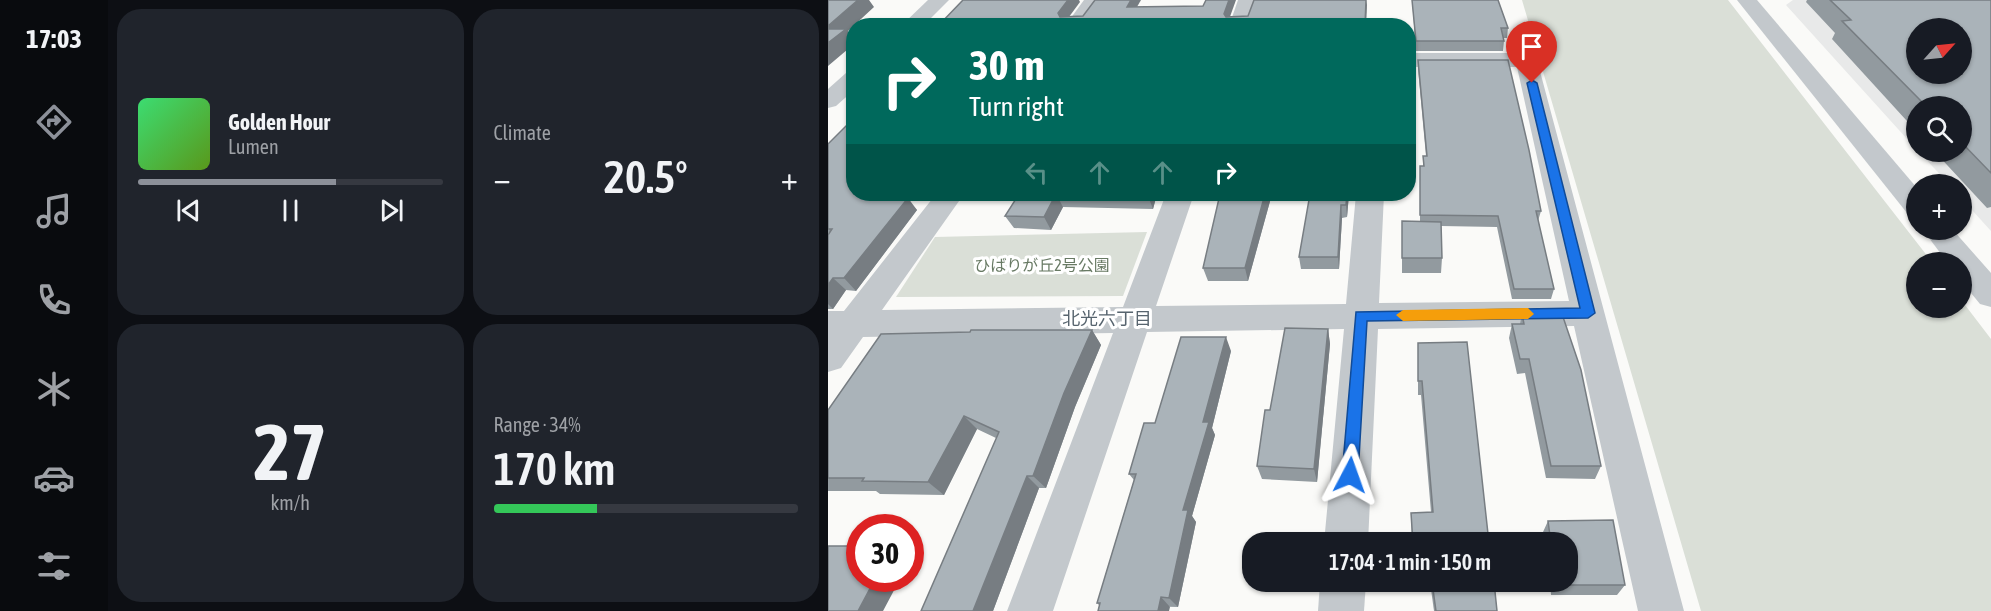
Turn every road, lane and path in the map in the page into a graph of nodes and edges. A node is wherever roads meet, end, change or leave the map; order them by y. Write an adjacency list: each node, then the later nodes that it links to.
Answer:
1 (939, 0): 5 (street)
2 (1094, 0): 6 (street)
3 (1248, 0): 7 (street)
4 (1747, 0): 11 (street)
5 (920, 18)
6 (1081, 18)
7 (1242, 18)
8 (1416, 60): 17 (street)
9 (846, 85): 10 (street)
10 (828, 101)
11 (1906, 193)
12 (944, 201): 20 (street)
13 (1178, 201): 19 (street)
14 (1369, 201): 18 (street)
15 (1945, 240): 16 (street)
16 (1991, 295)
17 (1588, 313): 18 (street); 26 (street)
18 (1360, 316): 19 (street); 22 (street)
19 (1135, 320): 20 (street); 24 (street)
20 (841, 323): 21 (street)
21 (828, 358)
22 (1347, 532)
23 (1342, 592): 25 (street)
24 (1030, 611)
25 (1341, 611)
26 (1661, 611)

